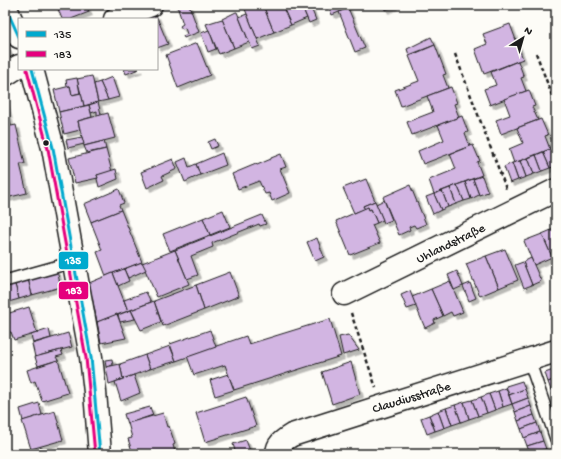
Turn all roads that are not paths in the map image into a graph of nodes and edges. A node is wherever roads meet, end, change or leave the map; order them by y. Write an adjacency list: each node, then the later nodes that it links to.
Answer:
1 (151, 5): 3 (street)
2 (5, 6): 4 (street)
3 (118, 18)
4 (18, 35)
5 (18, 67): 7 (street)
6 (32, 70): 9 (street)
7 (5, 75)
8 (556, 190): 11 (street, Uhlandstraße)
9 (74, 262): 10 (lane); 15 (street)
10 (5, 280)
11 (344, 294)
12 (556, 351): 13 (street, Claudiusstraße)
13 (529, 360): 14 (lane); 16 (street, Claudiusstraße)
14 (556, 439)
15 (100, 454)
16 (277, 454)

